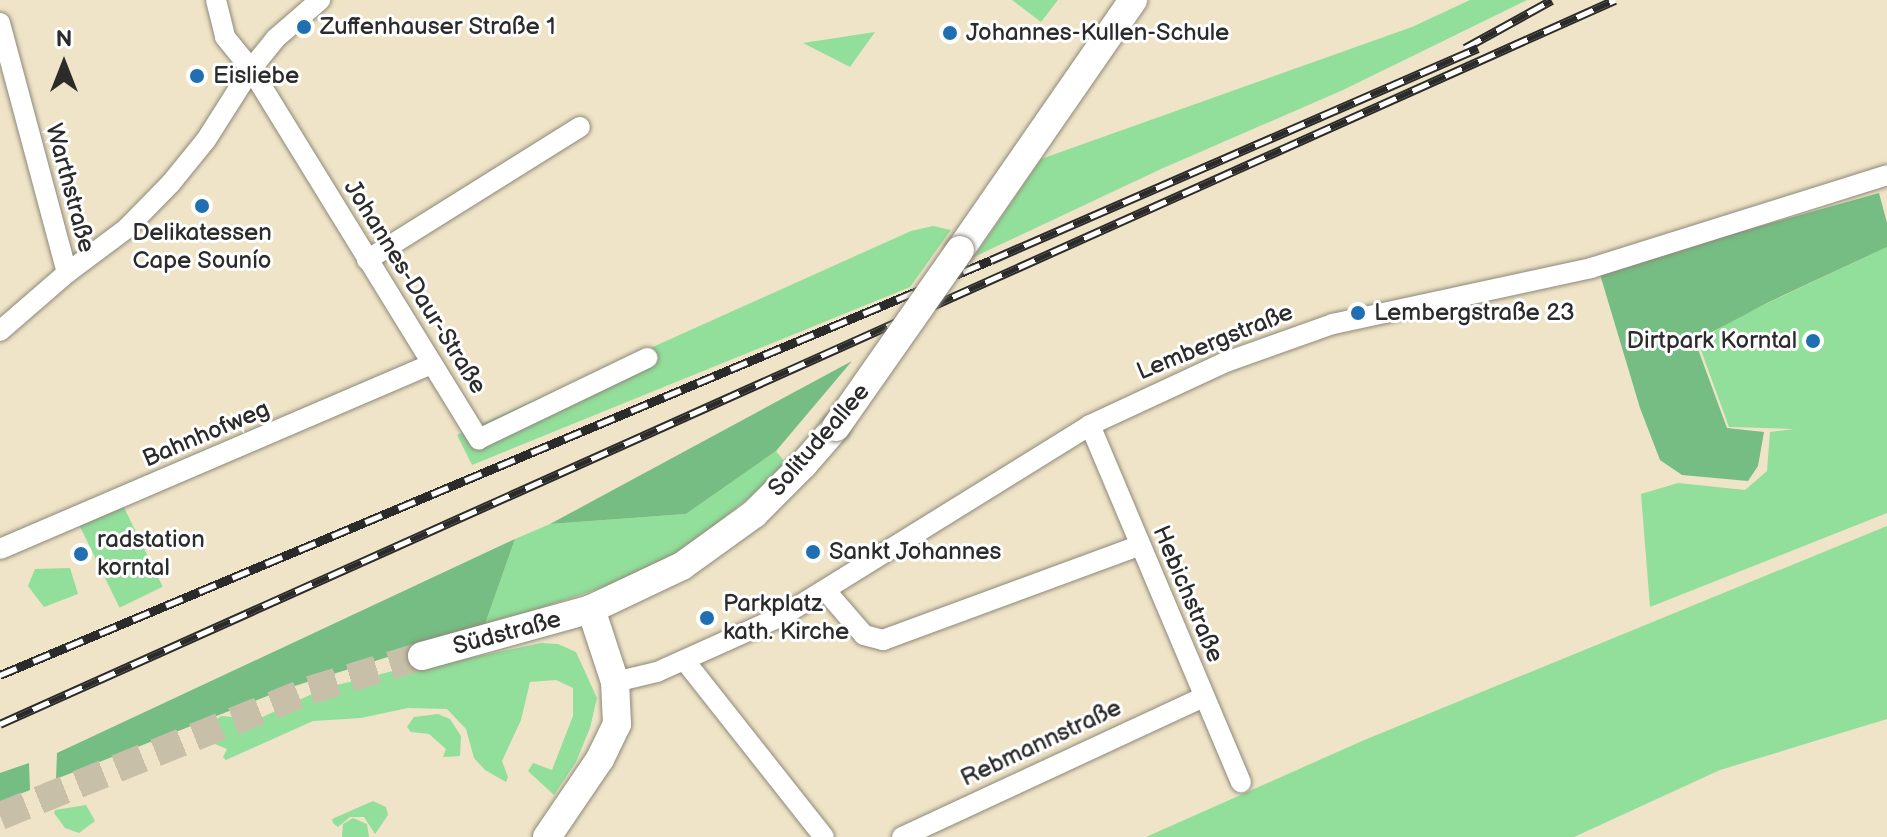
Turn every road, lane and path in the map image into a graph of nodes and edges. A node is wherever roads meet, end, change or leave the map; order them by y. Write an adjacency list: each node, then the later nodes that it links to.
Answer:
1 (216, 0): 5 (street, Johannes-Daur-Straße)
2 (320, 0): 5 (street)
3 (1133, 0): 17 (main road, Solitudeallee, bridge)
4 (0, 23): 9 (street, Warthstraße)
5 (251, 69): 8 (street, Johannes-Daur-Straße); 9 (street)
6 (580, 127): 8 (street)
7 (1887, 175): 13 (street, Lembergstraße)
8 (367, 260): 12 (street, Johannes-Daur-Straße)
9 (67, 273): 10 (street)
10 (0, 331)
11 (647, 358): 12 (street, Johannes-Daur-Straße)
12 (432, 364): 15 (street, Bahnhofweg)
13 (1090, 425): 14 (street, Hebichstraße); 16 (street, Lembergstraße)
14 (1139, 546): 16 (street); 21 (street, Hebichstraße)
15 (0, 549)
16 (826, 591): 19 (street, Lembergstraße)
17 (591, 609): 18 (main road, Südstraße); 20 (main road)
18 (422, 656)
19 (685, 661): 20 (street, Lembergstraße); 24 (street)
20 (615, 682): 23 (main road)
21 (1203, 697): 22 (street, Hebichstraße); 25 (street, Rebmannstraße)
22 (1241, 782)
23 (547, 837)
24 (824, 837)
25 (902, 837)

